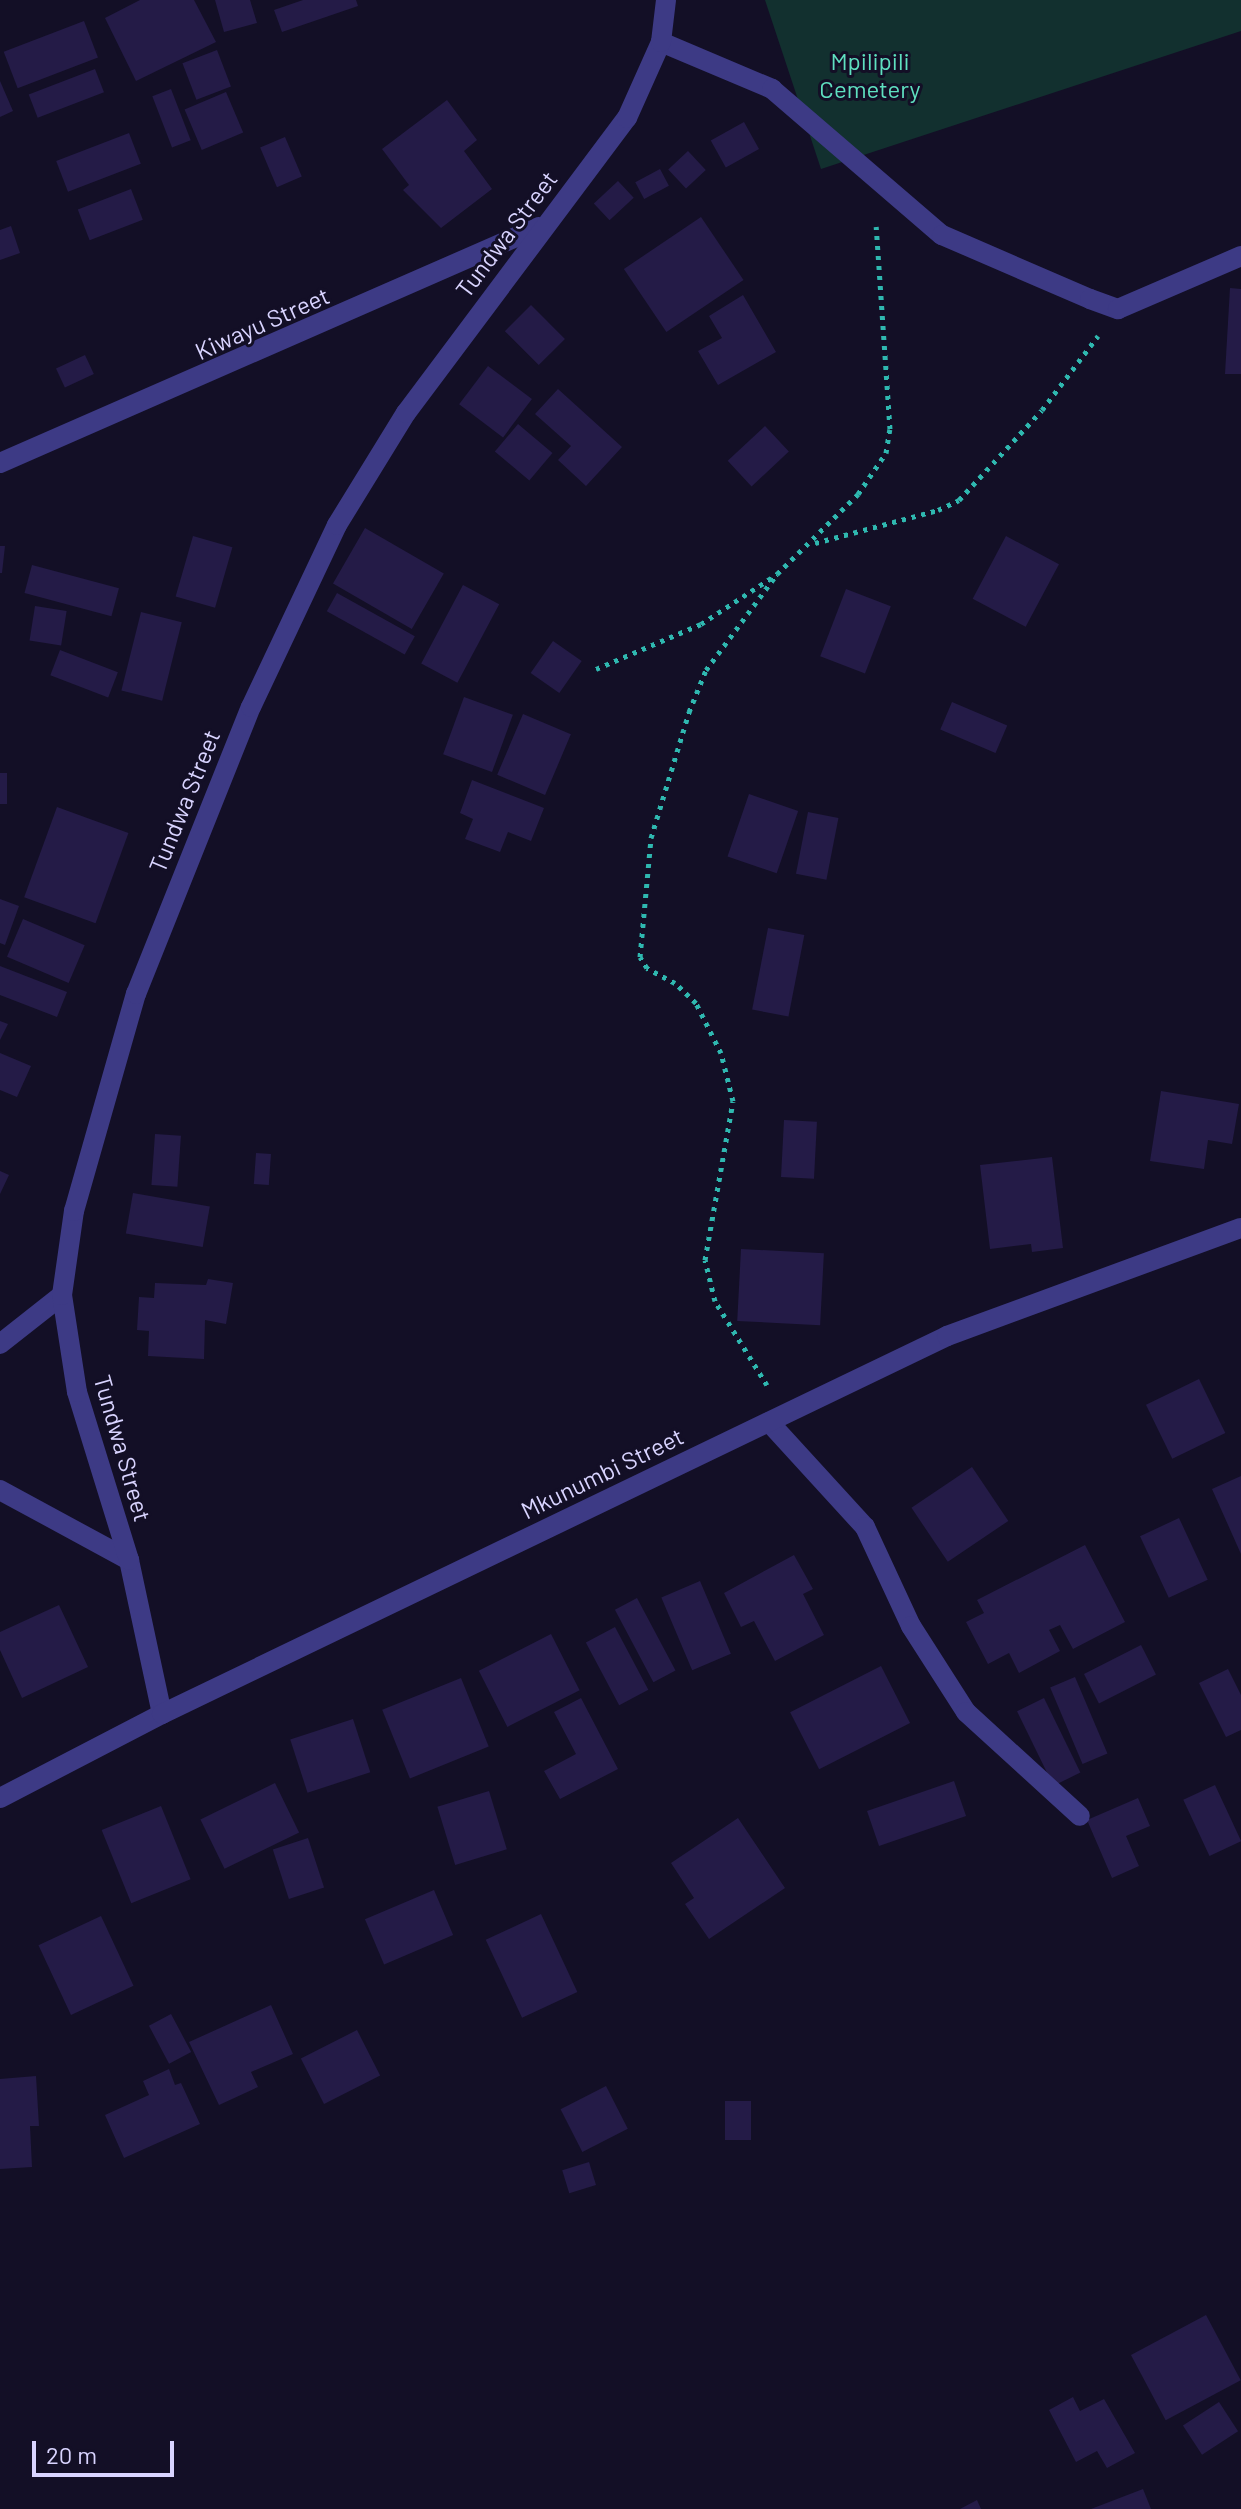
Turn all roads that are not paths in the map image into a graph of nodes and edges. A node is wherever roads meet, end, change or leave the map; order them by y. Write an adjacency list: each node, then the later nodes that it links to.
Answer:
1 (666, 0): 2 (street, Tundwa Street)
2 (661, 42): 3 (street, Tundwa Street); 4 (street)
3 (543, 226): 5 (street, Kiwayu Street); 7 (street, Tundwa Street)
4 (1241, 256)
5 (0, 463)
6 (1238, 1234): 9 (street, Mkunumbi Street)
7 (62, 1295): 8 (street); 11 (street, Tundwa Street)
8 (0, 1344)
9 (777, 1418): 12 (street, Mkunumbi Street); 14 (street)
10 (0, 1490): 11 (street)
11 (129, 1560): 12 (street, Tundwa Street)
12 (162, 1714): 13 (street, Mkunumbi Street)
13 (0, 1798)
14 (1080, 1816)

